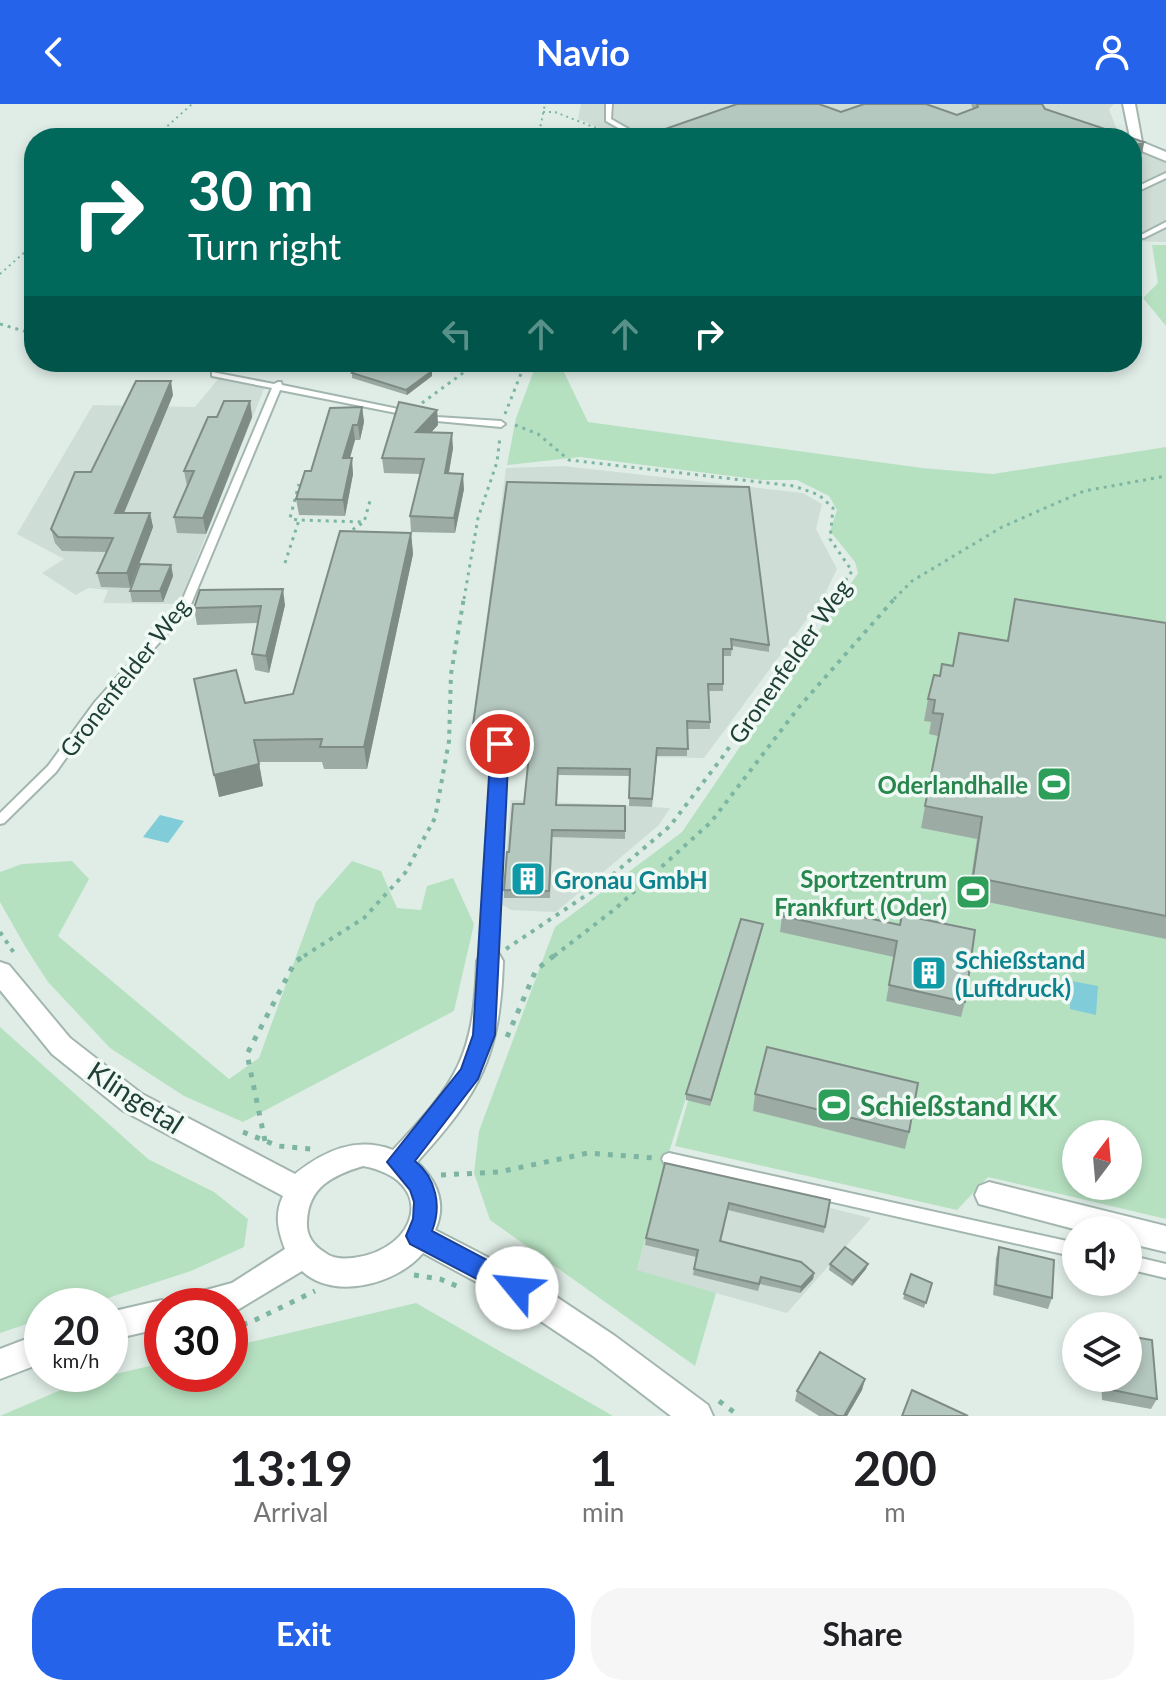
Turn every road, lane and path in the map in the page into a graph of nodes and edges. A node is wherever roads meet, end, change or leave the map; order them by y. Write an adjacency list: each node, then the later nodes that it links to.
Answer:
1 (192, 104): 6 (path)
2 (545, 104): 5 (path)
3 (609, 104): 9 (lane)
4 (1129, 104): 10 (street)
5 (543, 112): 7 (path); 8 (path)
6 (165, 128)
7 (540, 128)
8 (594, 128)
9 (621, 128)
10 (1133, 128)
11 (1142, 147): 12 (street)
12 (1166, 157)
13 (1166, 175): 14 (lane)
14 (1142, 187)
15 (1166, 224): 16 (lane)
16 (1142, 237)
17 (24, 253): 18 (path)
18 (0, 274)
19 (0, 324): 20 (path)
20 (24, 331)
21 (207, 372): 24 (path)
22 (465, 372): 26 (path)
23 (522, 372): 27 (path)
24 (215, 374): 25 (lane)
25 (278, 384): 26 (lane); 36 (lane, Gronenfelder Weg)
26 (410, 413): 27 (lane)
27 (501, 424): 37 (path, Gronenfelder Weg); 40 (path)
28 (1166, 476): 39 (path)
29 (299, 484): 31 (path)
30 (370, 501): 32 (path)
31 (299, 520): 32 (path); 34 (path)
32 (364, 522): 33 (path)
33 (344, 535)
34 (285, 563)
35 (500, 744): 37 (lane)
36 (0, 820)
37 (490, 961): 42 (street)
38 (0, 972): 44 (street, Klingetal)
39 (501, 1051)
40 (265, 1141)
41 (669, 1159): 43 (path); 48 (lane)
42 (399, 1162): 44 (street); 46 (street)
43 (440, 1175)
44 (299, 1190): 49 (street)
45 (989, 1195): 47 (street)
46 (418, 1236): 49 (street); 59 (street)
47 (1166, 1239)
48 (1062, 1247)
49 (303, 1254): 53 (street)
50 (1142, 1265): 51 (lane)
51 (1166, 1271)
52 (410, 1275): 54 (path)
53 (248, 1289)
54 (465, 1290)
55 (318, 1291): 56 (path)
56 (248, 1323)
57 (24, 1355): 58 (street)
58 (0, 1364)
59 (697, 1416)

